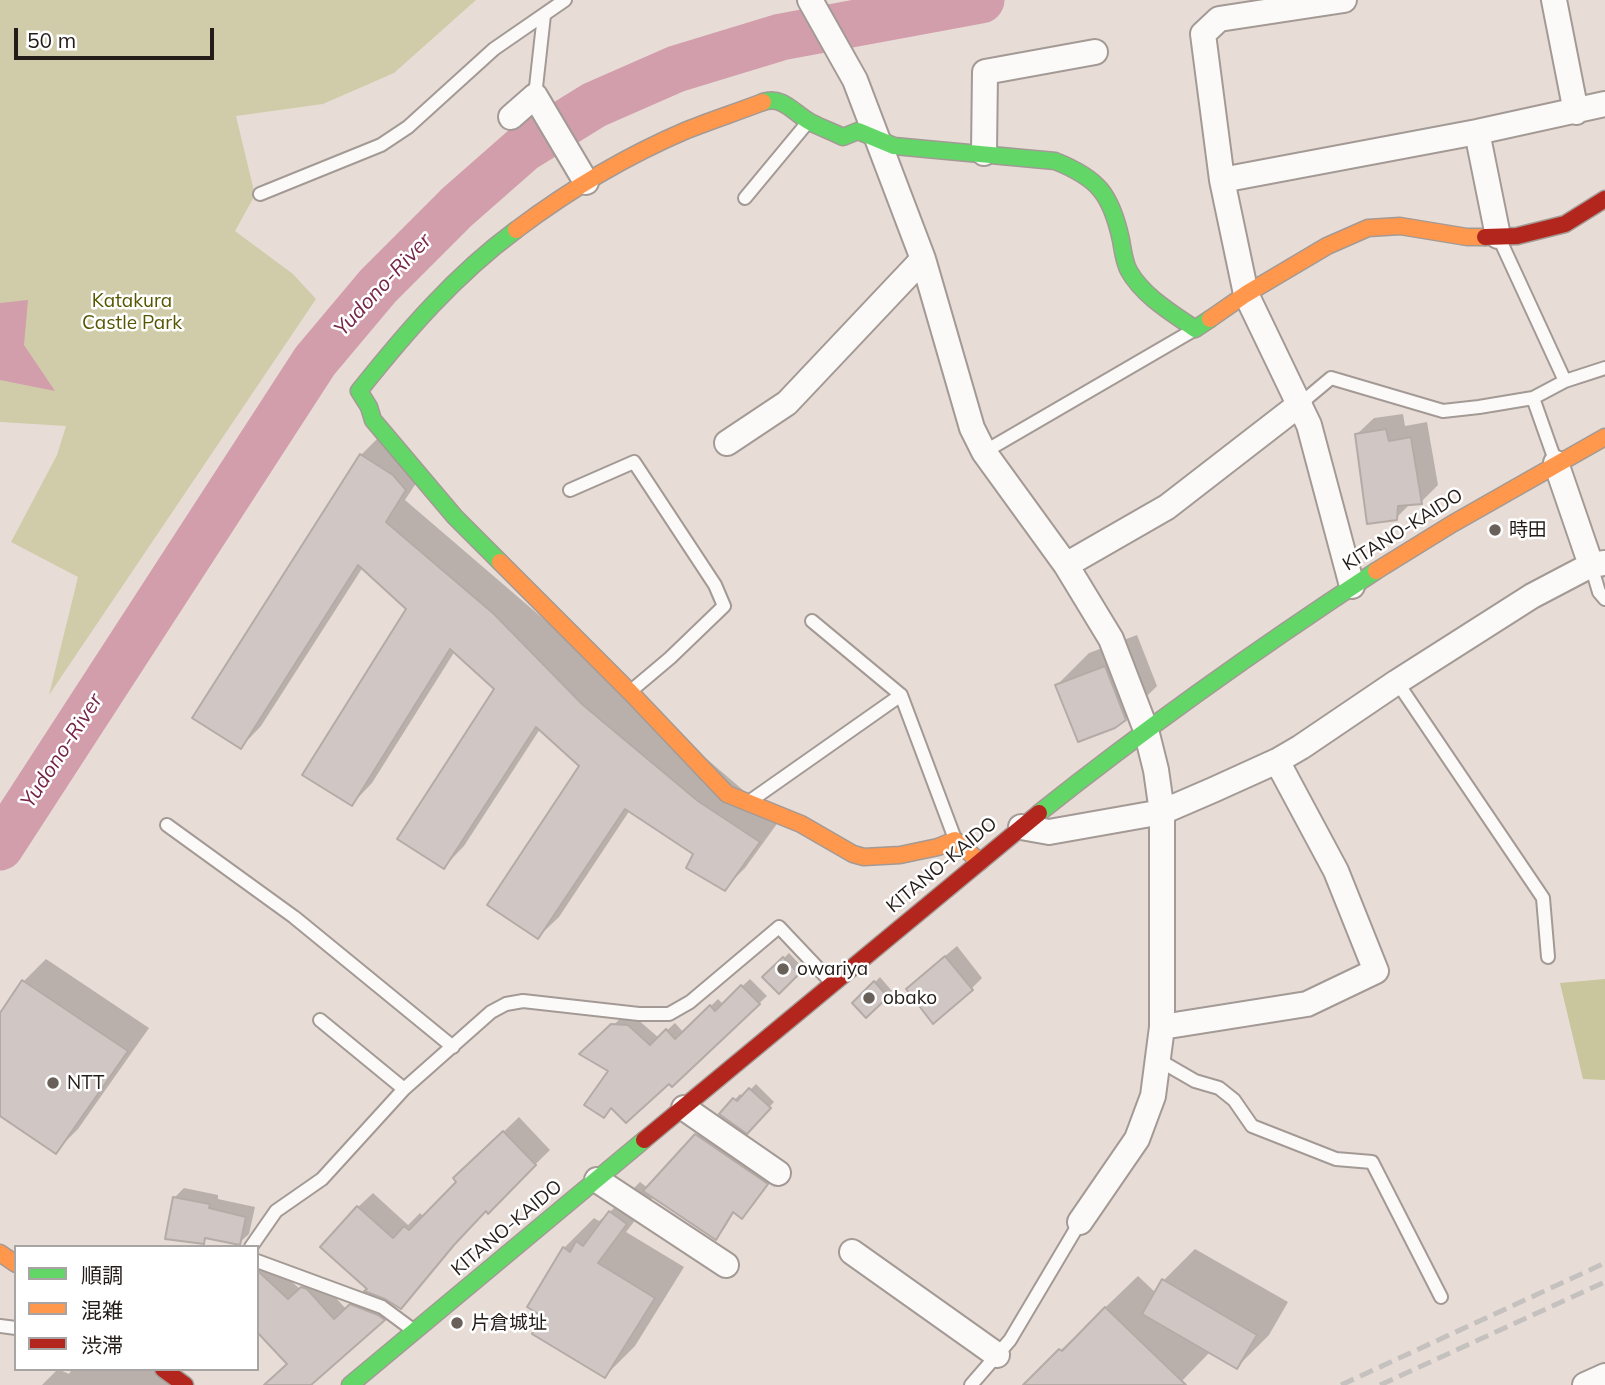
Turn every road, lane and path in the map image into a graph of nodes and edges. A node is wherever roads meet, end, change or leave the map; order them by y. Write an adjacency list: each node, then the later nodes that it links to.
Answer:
1 (565, 0): 5 (lane)
2 (810, 0): 13 (street)
3 (1344, 0): 16 (street)
4 (1554, 0): 9 (street)
5 (544, 15): 7 (lane); 17 (lane)
6 (1096, 52): 14 (street)
7 (536, 100): 10 (street); 15 (street)
8 (1605, 104): 9 (street)
9 (1576, 111): 12 (street)
10 (511, 117)
11 (809, 122): 13 (main road); 15 (main road); 18 (lane)
12 (1477, 132): 16 (street); 20 (street)
13 (876, 138): 14 (main road); 21 (street)
14 (984, 153): 23 (main road)
15 (584, 179): 39 (main road)
16 (1223, 180): 22 (street)
17 (260, 194)
18 (745, 198)
19 (1605, 200): 20 (main road)
20 (1498, 236): 22 (main road); 25 (lane)
21 (923, 259): 29 (street); 30 (street)
22 (1246, 294): 23 (main road); 27 (street)
23 (1195, 328): 30 (lane)
24 (1605, 368): 25 (lane)
25 (1565, 381): 26 (lane)
26 (1533, 398): 27 (lane); 31 (lane)
27 (1300, 404): 34 (street); 35 (street)
28 (1605, 437): 31 (main road, KITANO-KAIDO)
29 (727, 443)
30 (984, 452): 34 (street)
31 (1556, 463): 33 (street); 35 (main road, KITANO-KAIDO)
32 (570, 490): 39 (lane)
33 (1598, 564): 36 (lane); 38 (street)
34 (1066, 565): 41 (street)
35 (1352, 586): 41 (main road, KITANO-KAIDO)
36 (1605, 598)
37 (812, 621): 40 (lane)
38 (1397, 682): 42 (street); 49 (lane)
39 (630, 692): 43 (main road)
40 (901, 695): 43 (lane); 47 (lane)
41 (1146, 730): 44 (street); 46 (main road, KITANO-KAIDO)
42 (1277, 761): 44 (street); 52 (street)
43 (748, 802): 47 (main road)
44 (1162, 812): 46 (street); 52 (street)
45 (167, 825): 53 (lane)
46 (1021, 827): 48 (main road, KITANO-KAIDO)
47 (955, 840): 48 (main road)
48 (980, 862): 50 (main road, KITANO-KAIDO)
49 (1548, 957)
50 (832, 984): 53 (lane); 56 (main road, KITANO-KAIDO)
51 (320, 1020): 55 (lane)
52 (1161, 1027): 54 (street)
53 (453, 1047): 55 (lane)
54 (1157, 1059): 59 (street); 64 (lane)
55 (404, 1089): 60 (lane)
56 (684, 1108): 57 (street); 58 (main road, KITANO-KAIDO)
57 (778, 1173)
58 (597, 1180): 63 (street); 65 (main road, KITANO-KAIDO)
59 (1080, 1222): 66 (lane)
60 (252, 1245)
61 (852, 1252): 66 (street)
62 (259, 1262): 65 (lane)
63 (726, 1265)
64 (1441, 1297)
65 (414, 1331): 70 (main road, KITANO-KAIDO)
66 (997, 1355): 71 (lane)
67 (166, 1371): 69 (main road)
68 (1605, 1376): 72 (street)
69 (185, 1385)
70 (350, 1385)
71 (971, 1385)
72 (1585, 1385)

